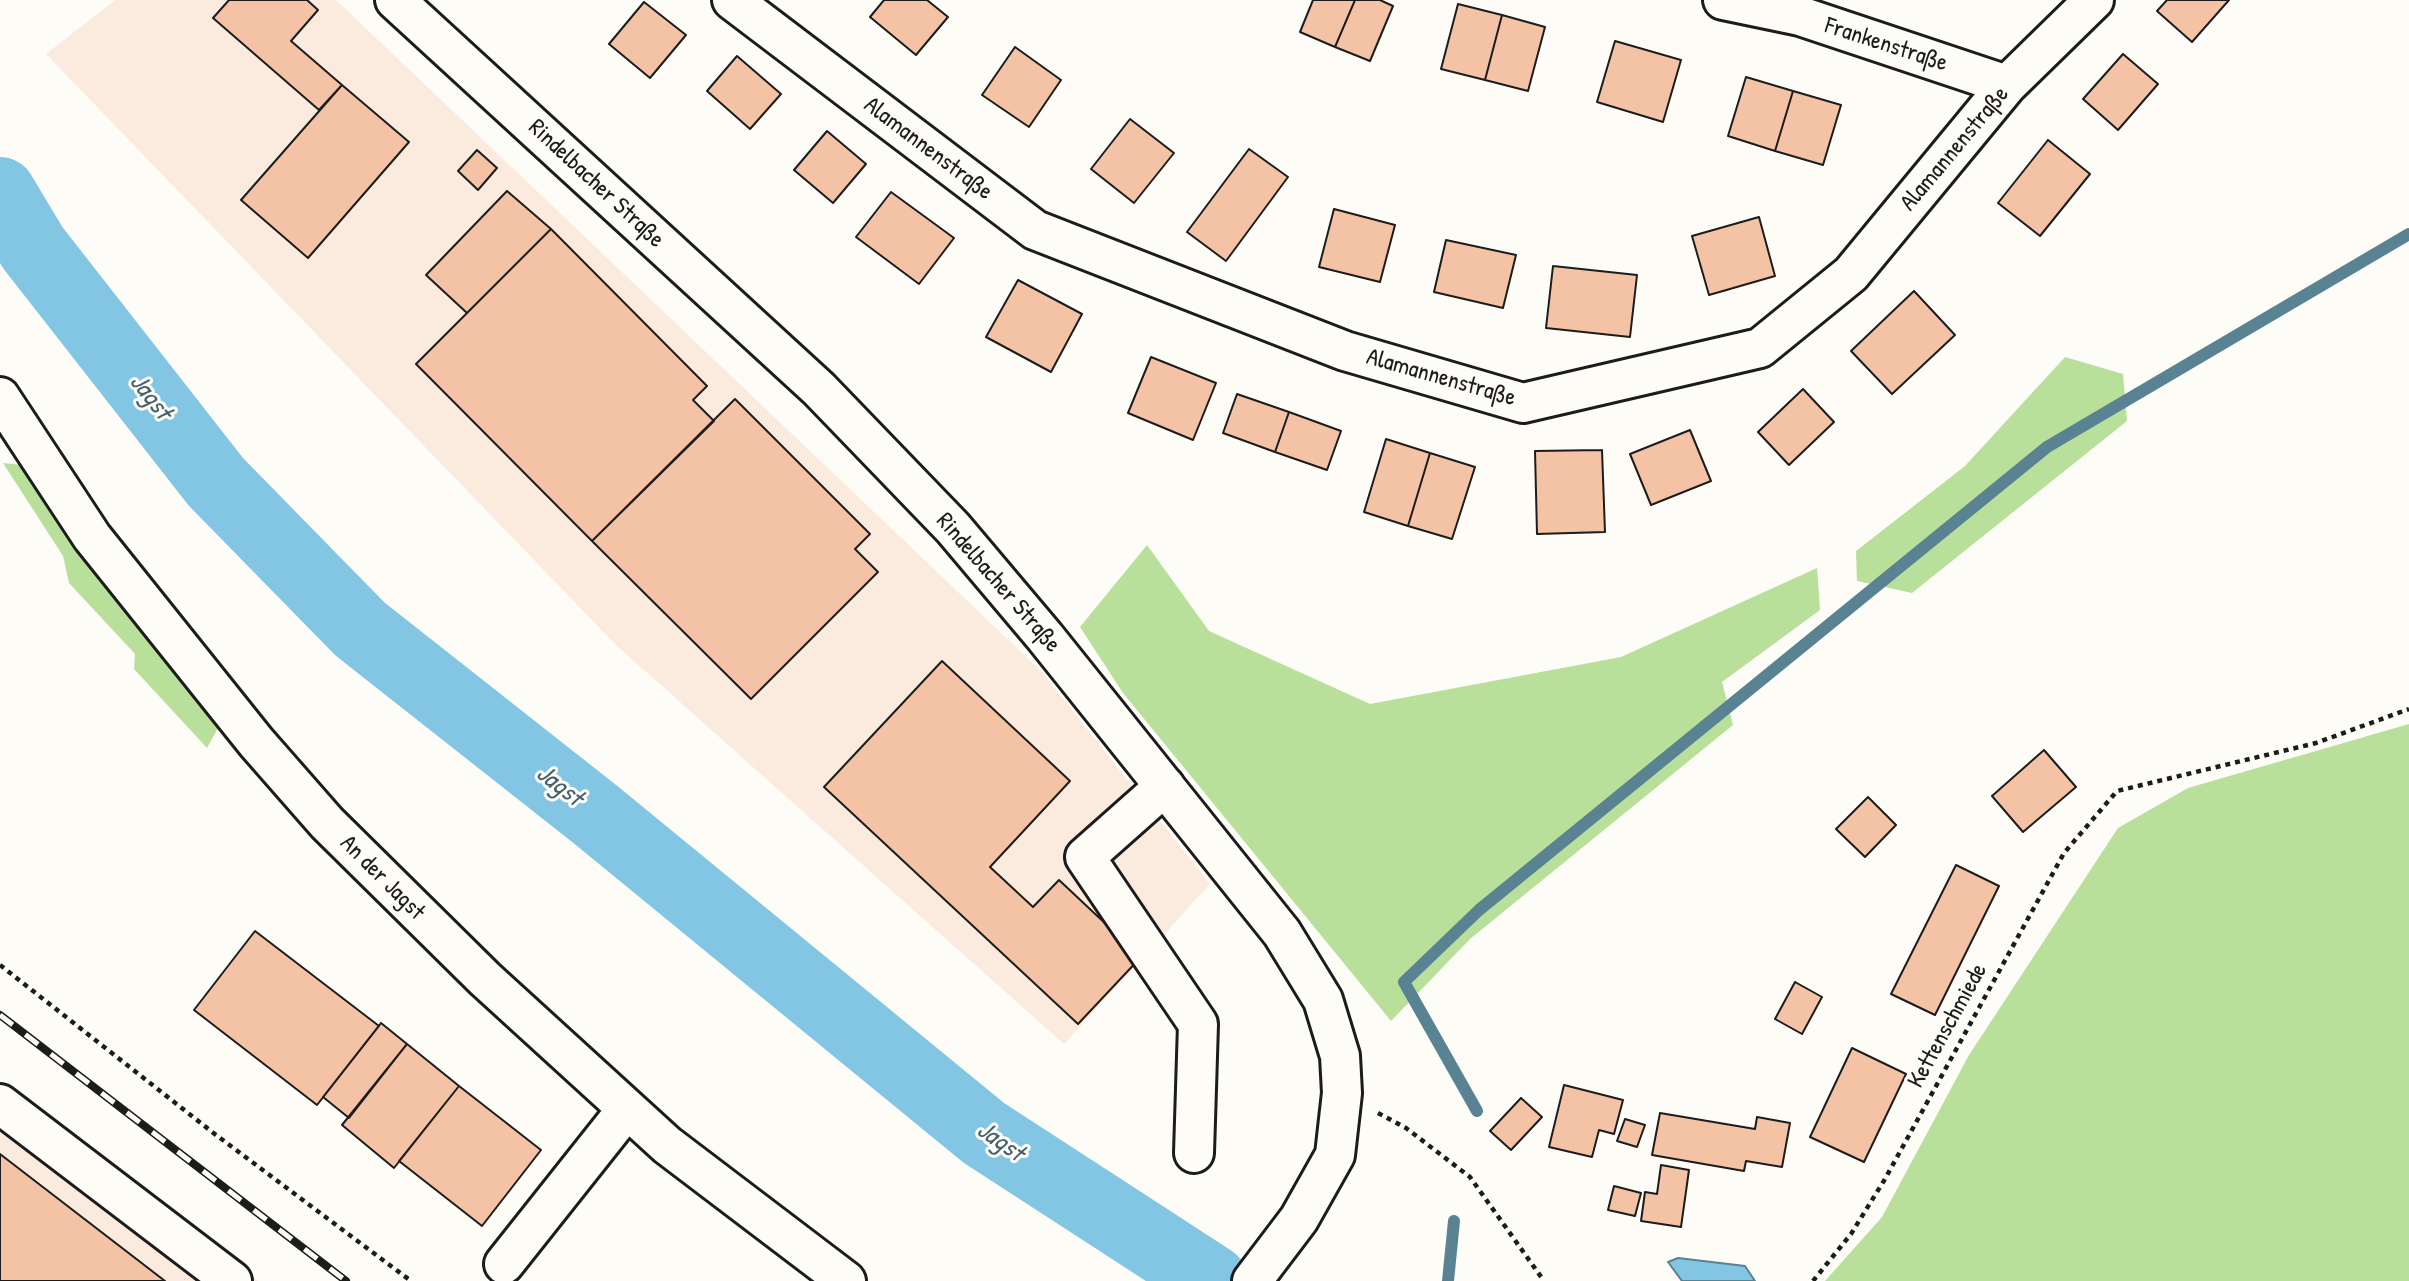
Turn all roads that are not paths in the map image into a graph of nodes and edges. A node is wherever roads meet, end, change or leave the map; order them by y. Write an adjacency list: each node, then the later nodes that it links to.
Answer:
1 (395, 0): 7 (street, Rindelbacher Straße)
2 (732, 0): 5 (street, Alamannenstraße)
3 (1723, 0): 5 (street, Frankenstraße)
4 (2094, 0): 5 (street, Alamannenstraße)
5 (2007, 85)
6 (0, 397): 9 (street, An der Jagst)
7 (1165, 786): 10 (street); 14 (street, Rindelbacher Straße)
8 (0, 1104): 12 (street)
9 (627, 1109): 11 (street); 13 (street, An der Jagst)
10 (1194, 1153)
11 (504, 1264)
12 (232, 1281)
13 (846, 1281)
14 (1252, 1281)

